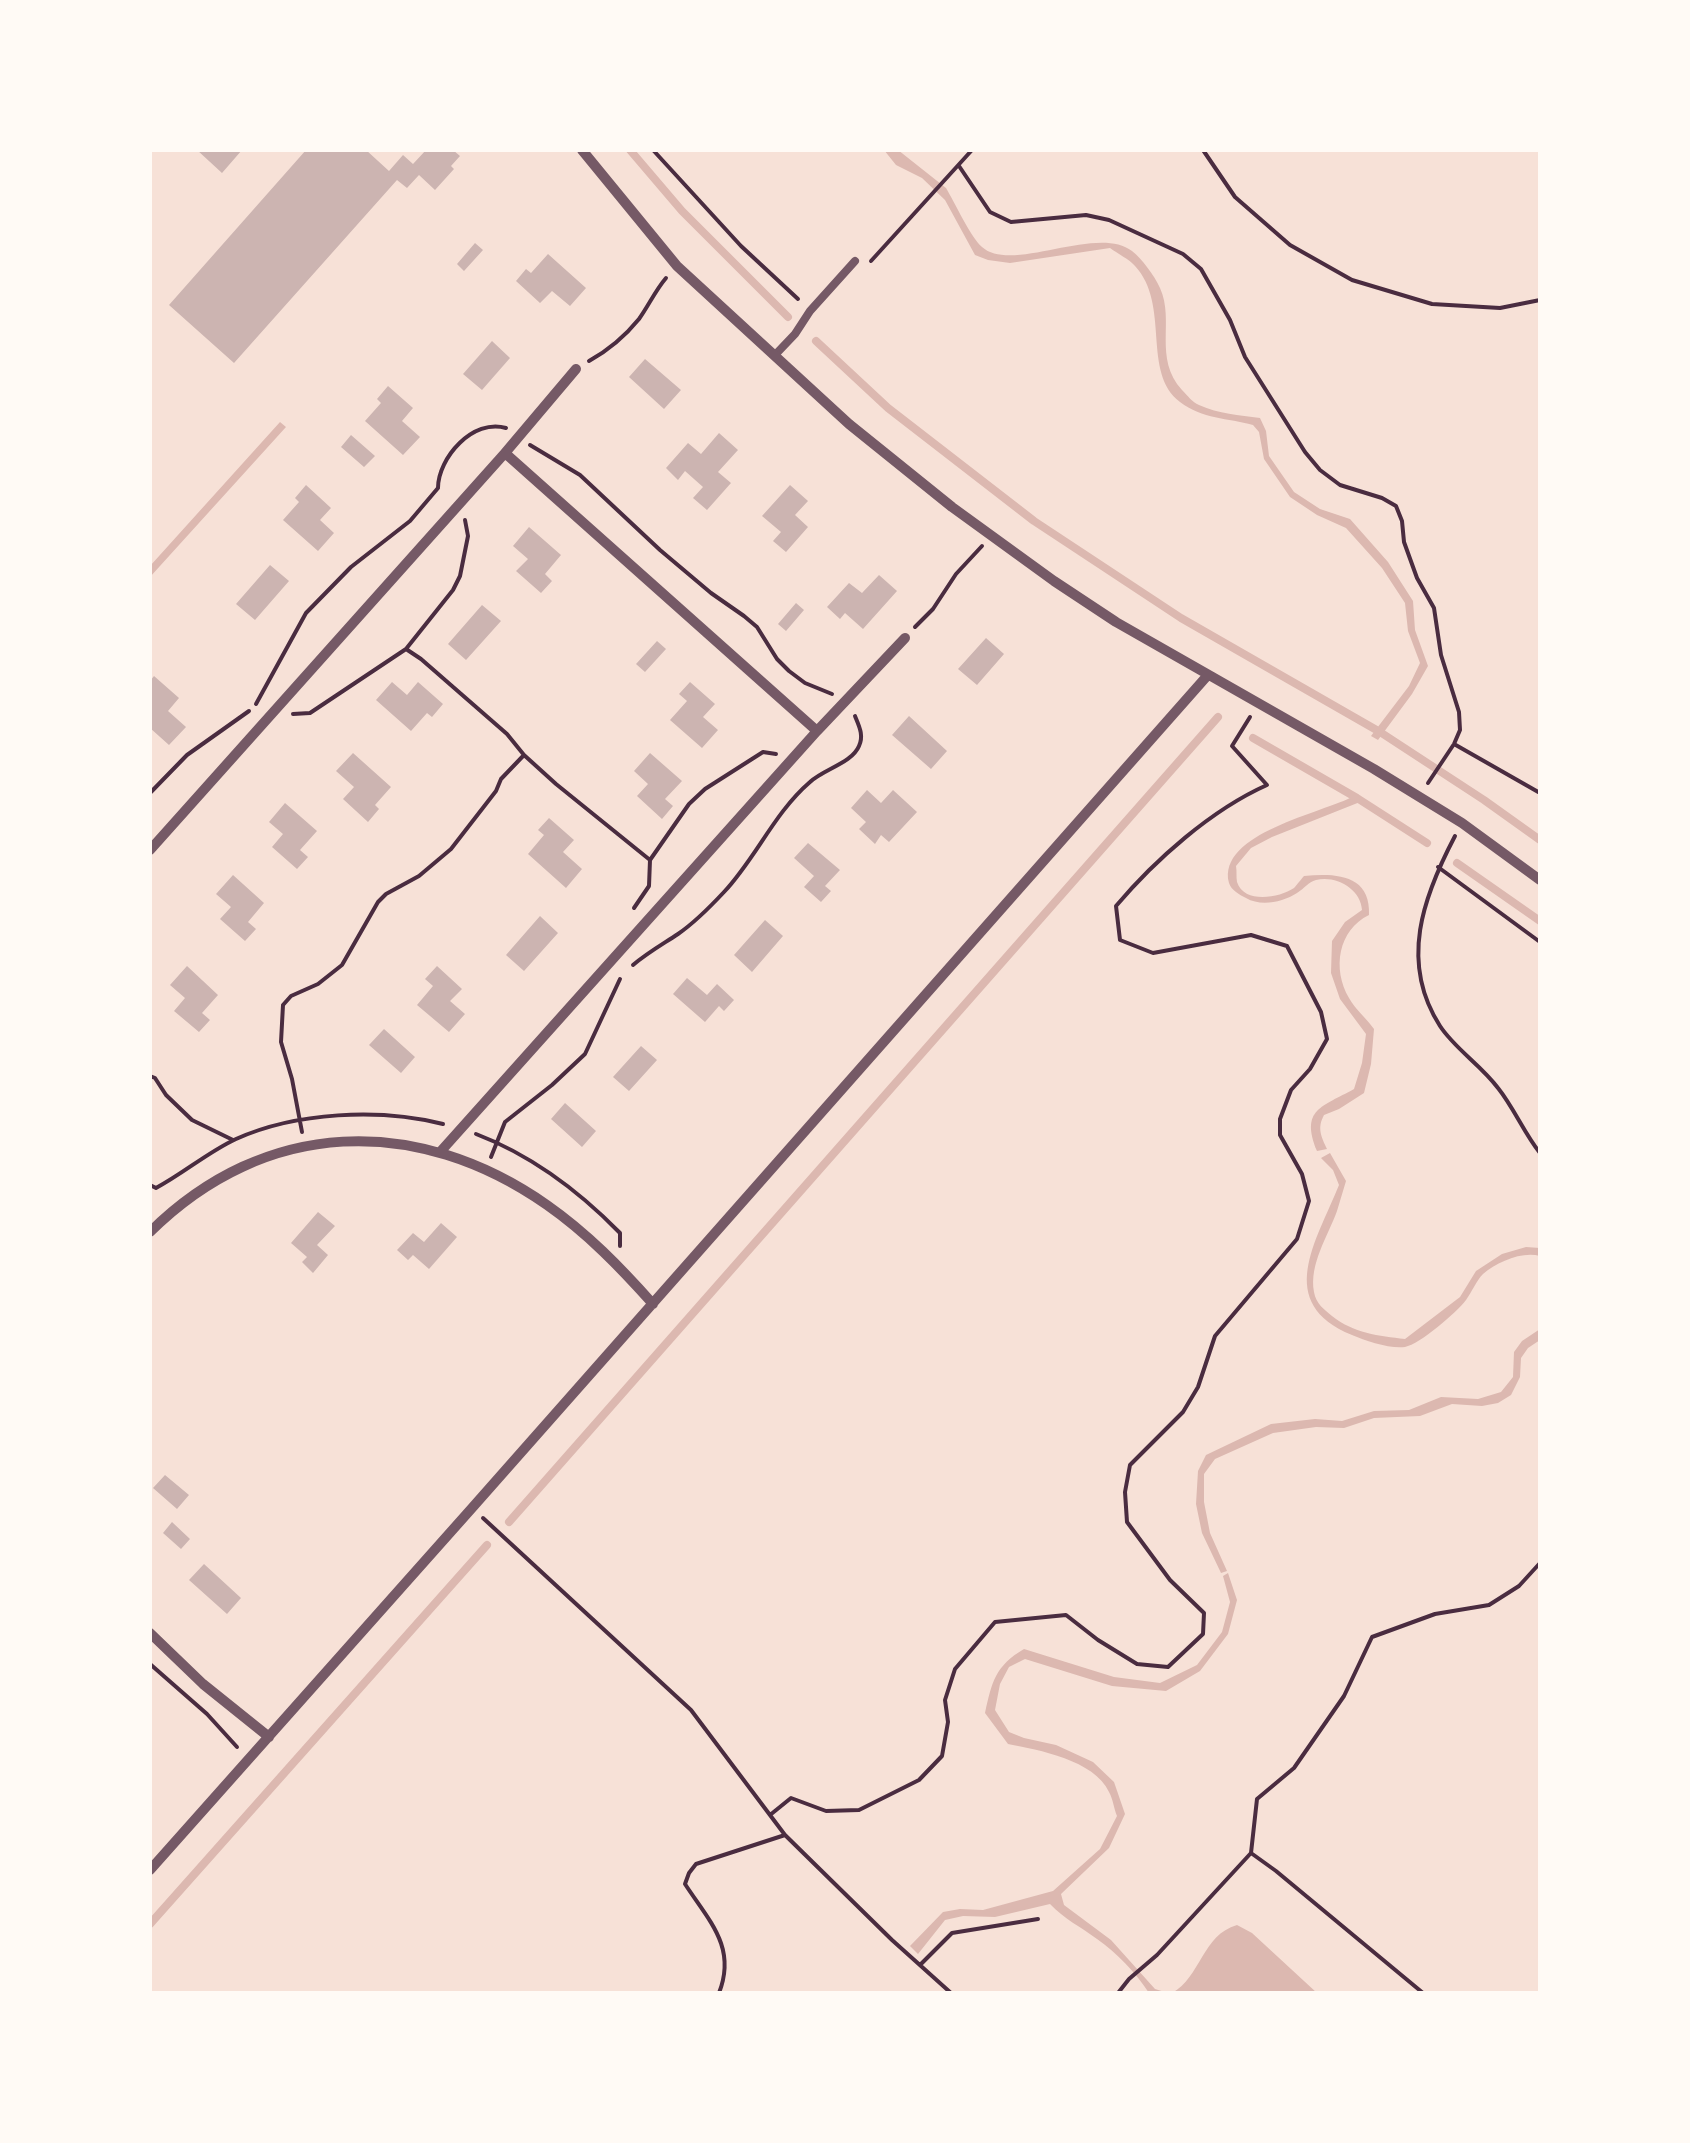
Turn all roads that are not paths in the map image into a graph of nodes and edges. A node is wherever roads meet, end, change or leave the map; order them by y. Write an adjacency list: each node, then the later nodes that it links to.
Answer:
1 (582, 150): 3 (street)
2 (855, 260): 3 (lane)
3 (776, 355): 7 (street)
4 (576, 369): 5 (street)
5 (505, 453): 8 (street); 9 (street)
6 (905, 638): 8 (street)
7 (1207, 676): 10 (street); 13 (street)
8 (817, 732): 11 (street)
9 (150, 850)
10 (1540, 880)
11 (441, 1151): 12 (street); 13 (street)
12 (150, 1232)
13 (653, 1304): 15 (street)
14 (150, 1632): 15 (street)
15 (269, 1737): 16 (street)
16 (150, 1870)

